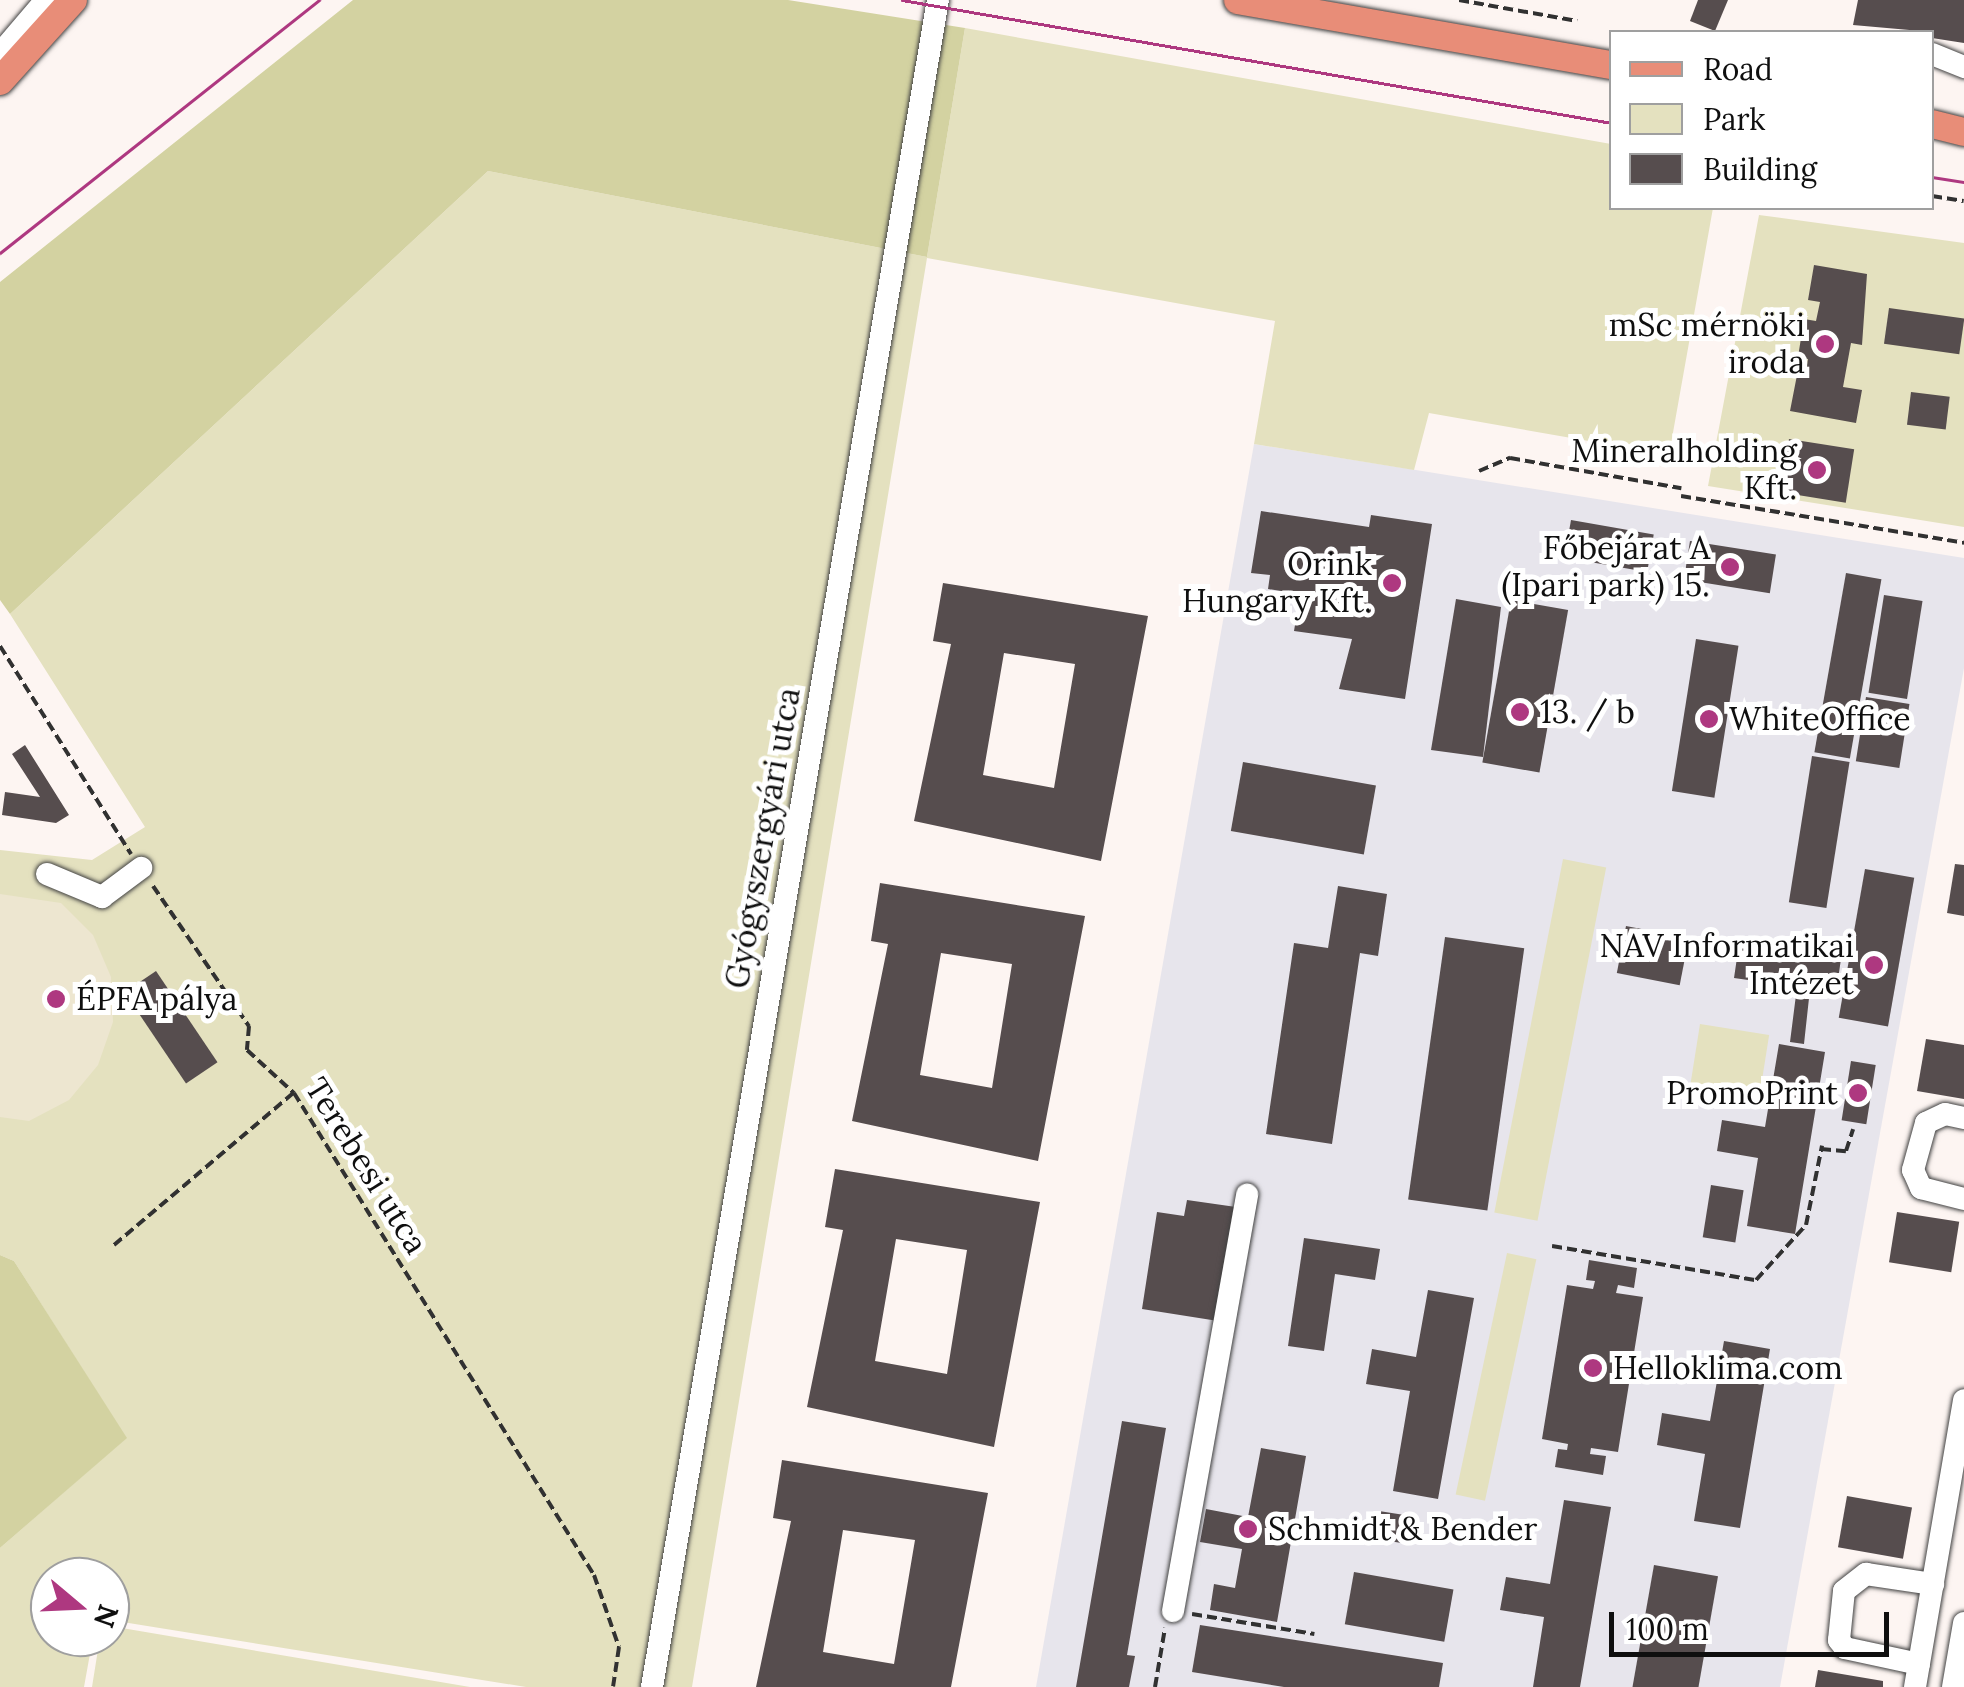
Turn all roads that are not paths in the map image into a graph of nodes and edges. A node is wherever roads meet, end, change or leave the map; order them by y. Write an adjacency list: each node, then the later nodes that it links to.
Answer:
1 (46, 0): 9 (street)
2 (58, 0): 9 (street)
3 (73, 0): 9 (main road)
4 (938, 0): 22 (street, Gyógyszergyári utca)
5 (1238, 0): 7 (main road)
6 (1934, 55): 8 (street)
7 (1609, 63)
8 (1964, 67)
9 (1, 71)
10 (1934, 124): 11 (main road)
11 (1964, 132)
12 (141, 868): 13 (street)
13 (47, 874)
14 (1964, 1118): 16 (street)
15 (1247, 1195): 19 (street)
16 (1964, 1200)
17 (1964, 1400): 18 (street)
18 (1933, 1584): 21 (street); 21 (street)
19 (1173, 1612)
20 (1964, 1623): 23 (street)
21 (1917, 1676)
22 (652, 1687)
23 (1953, 1687)

